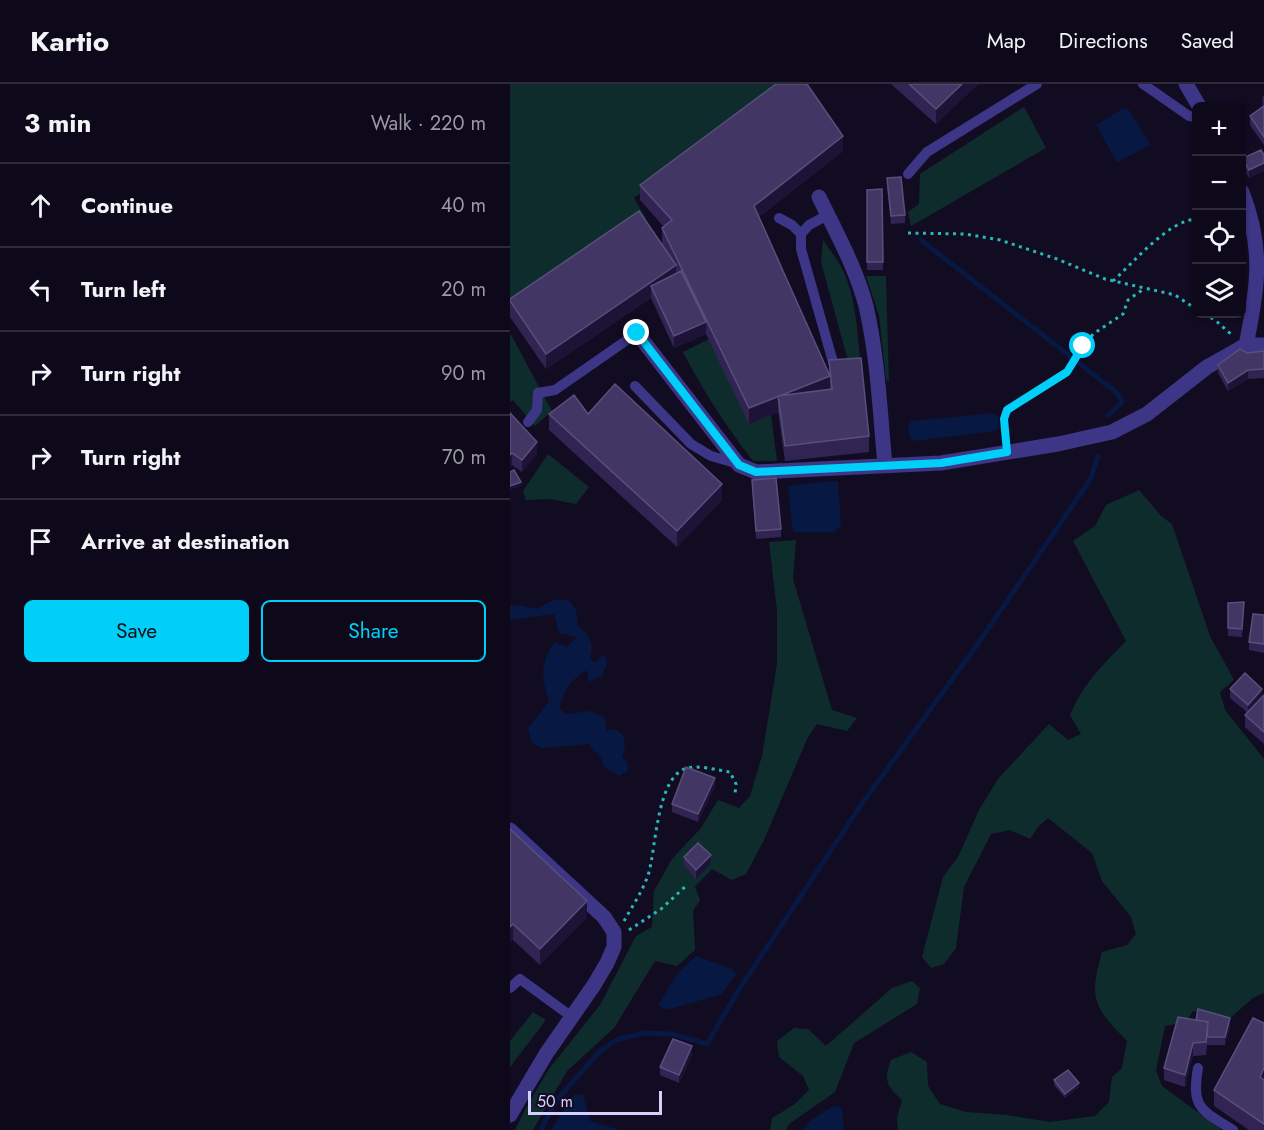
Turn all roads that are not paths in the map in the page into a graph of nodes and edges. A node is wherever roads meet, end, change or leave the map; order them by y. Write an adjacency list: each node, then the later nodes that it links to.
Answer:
1 (1037, 84): 6 (lane)
2 (1143, 84): 5 (lane)
3 (1186, 84): 4 (street)
4 (1197, 102)
5 (1192, 116)
6 (908, 174)
7 (819, 197): 9 (street)
8 (1246, 202): 13 (street)
9 (828, 215): 11 (lane); 19 (street)
10 (779, 218): 11 (lane)
11 (801, 234): 15 (lane)
12 (637, 333): 17 (lane); 18 (street)
13 (1246, 345): 14 (street); 19 (street)
14 (1264, 345)
15 (836, 369)
16 (635, 387): 18 (lane)
17 (528, 422)
18 (739, 465): 19 (street)
19 (885, 465)
20 (510, 830): 22 (street)
21 (510, 988): 22 (lane)
22 (572, 1017): 24 (street)
23 (1198, 1068): 25 (lane)
24 (510, 1115)
25 (1233, 1130)

